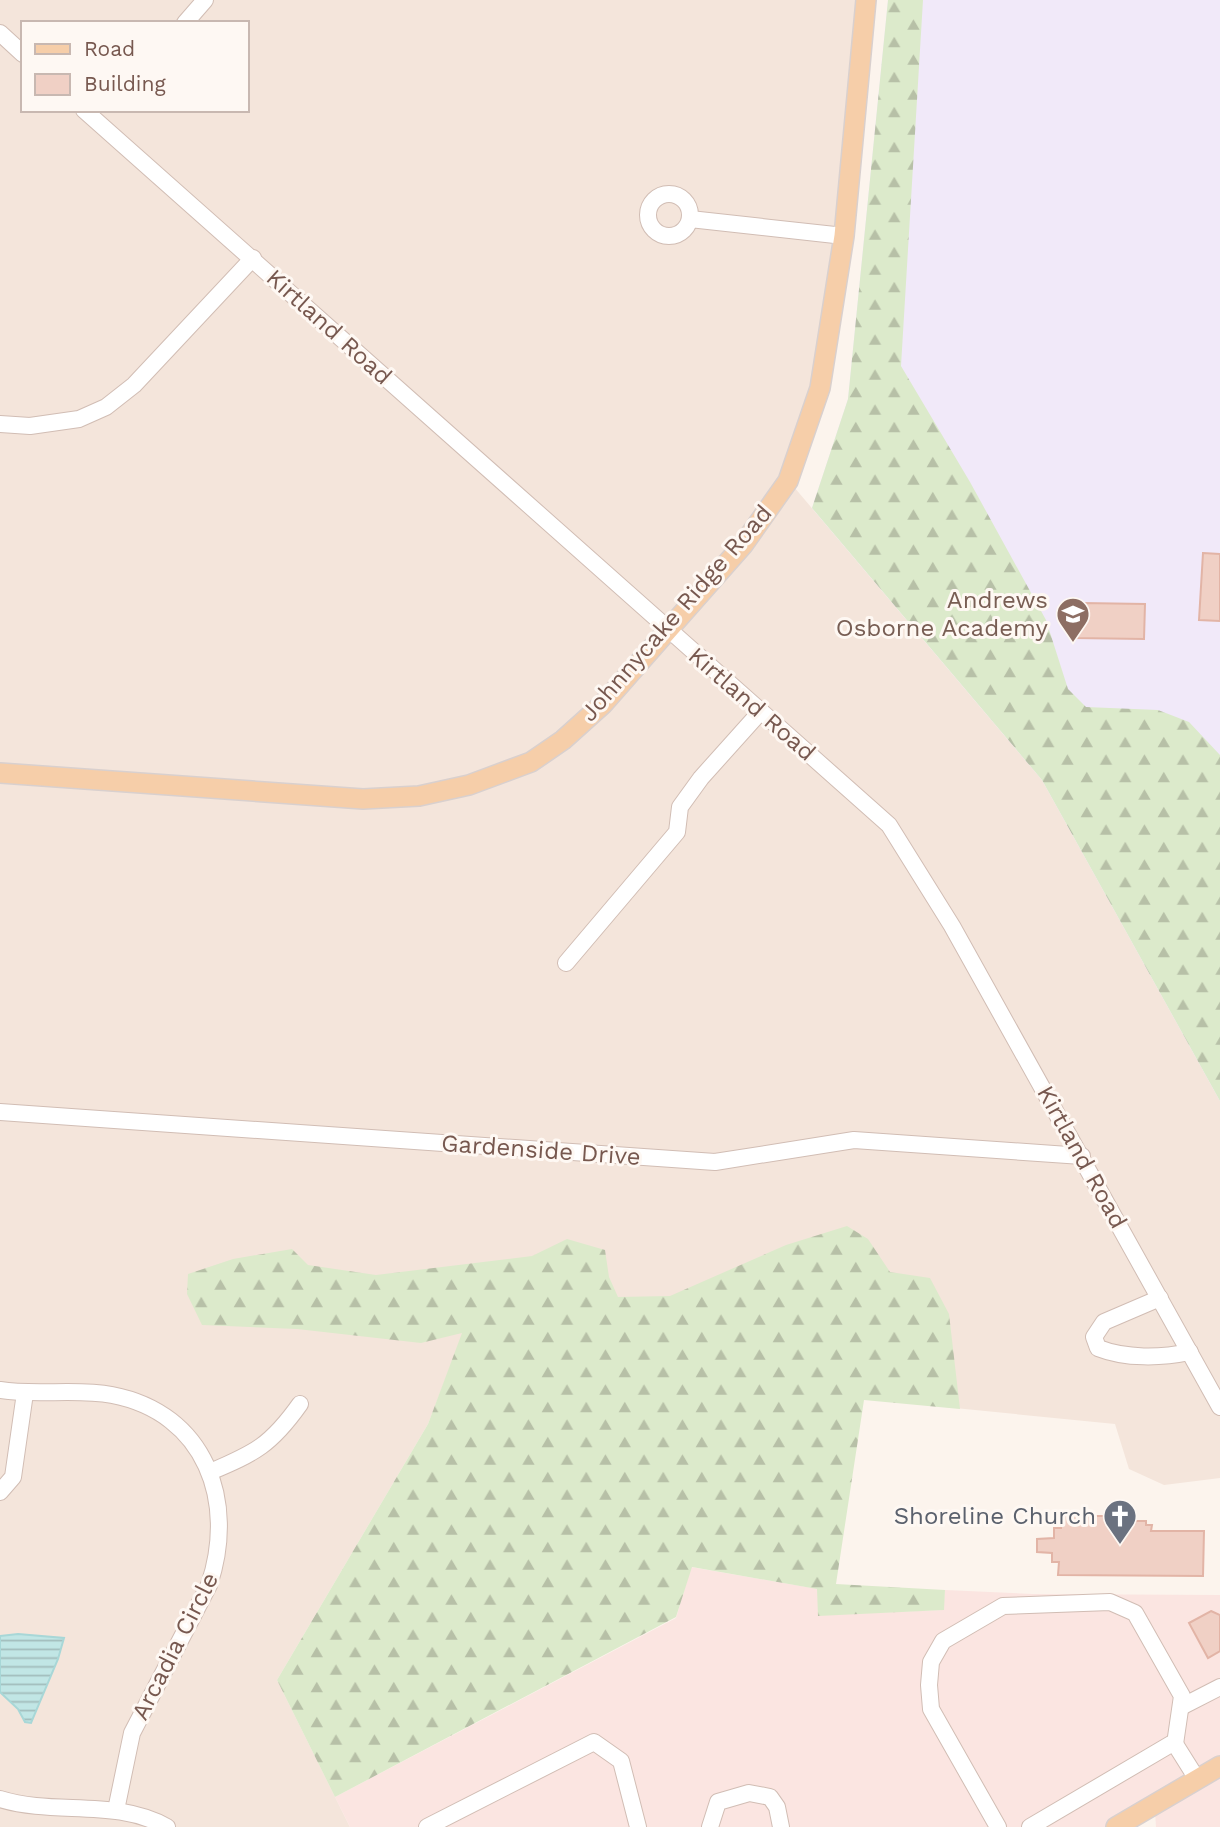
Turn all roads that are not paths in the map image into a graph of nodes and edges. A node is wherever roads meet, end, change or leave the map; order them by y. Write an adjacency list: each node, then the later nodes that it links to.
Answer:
1 (205, 0): 3 (street)
2 (866, 0): 8 (main road, Johnnycake Ridge Road)
3 (187, 21)
4 (0, 33): 5 (street)
5 (21, 52)
6 (102, 116): 9 (street, Kirtland Road)
7 (690, 219): 8 (street)
8 (844, 236): 11 (main road, Johnnycake Ridge Road)
9 (253, 258): 10 (street); 11 (street, Kirtland Road)
10 (0, 424)
11 (668, 630): 12 (street, Kirtland Road); 13 (main road, Johnnycake Ridge Road)
12 (761, 711): 14 (street); 16 (street, Kirtland Road)
13 (0, 773)
14 (566, 963)
15 (0, 1112): 16 (street, Gardenside Drive)
16 (1082, 1156): 17 (street, Kirtland Road)
17 (1160, 1298): 18 (street, Kirtland Road); 18 (street)
18 (1190, 1352): 22 (street, Kirtland Road)
19 (0, 1390): 20 (street, Arcadia Circle)
20 (25, 1393): 23 (street, Arcadia Circle); 24 (street)
21 (300, 1404): 23 (street)
22 (1220, 1407)
23 (210, 1472): 31 (street, Arcadia Circle)
24 (0, 1492)
25 (1220, 1687): 26 (street)
26 (1183, 1706): 27 (street); 37 (street)
27 (1175, 1744): 29 (street); 38 (street)
28 (1220, 1766): 29 (main road)
29 (1197, 1779): 39 (main road)
30 (0, 1799): 31 (street)
31 (116, 1810): 32 (street)
32 (166, 1827)
33 (427, 1827): 34 (street)
34 (638, 1827)
35 (710, 1827): 36 (street)
36 (781, 1827)
37 (998, 1827)
38 (1030, 1827)
39 (1116, 1827)

